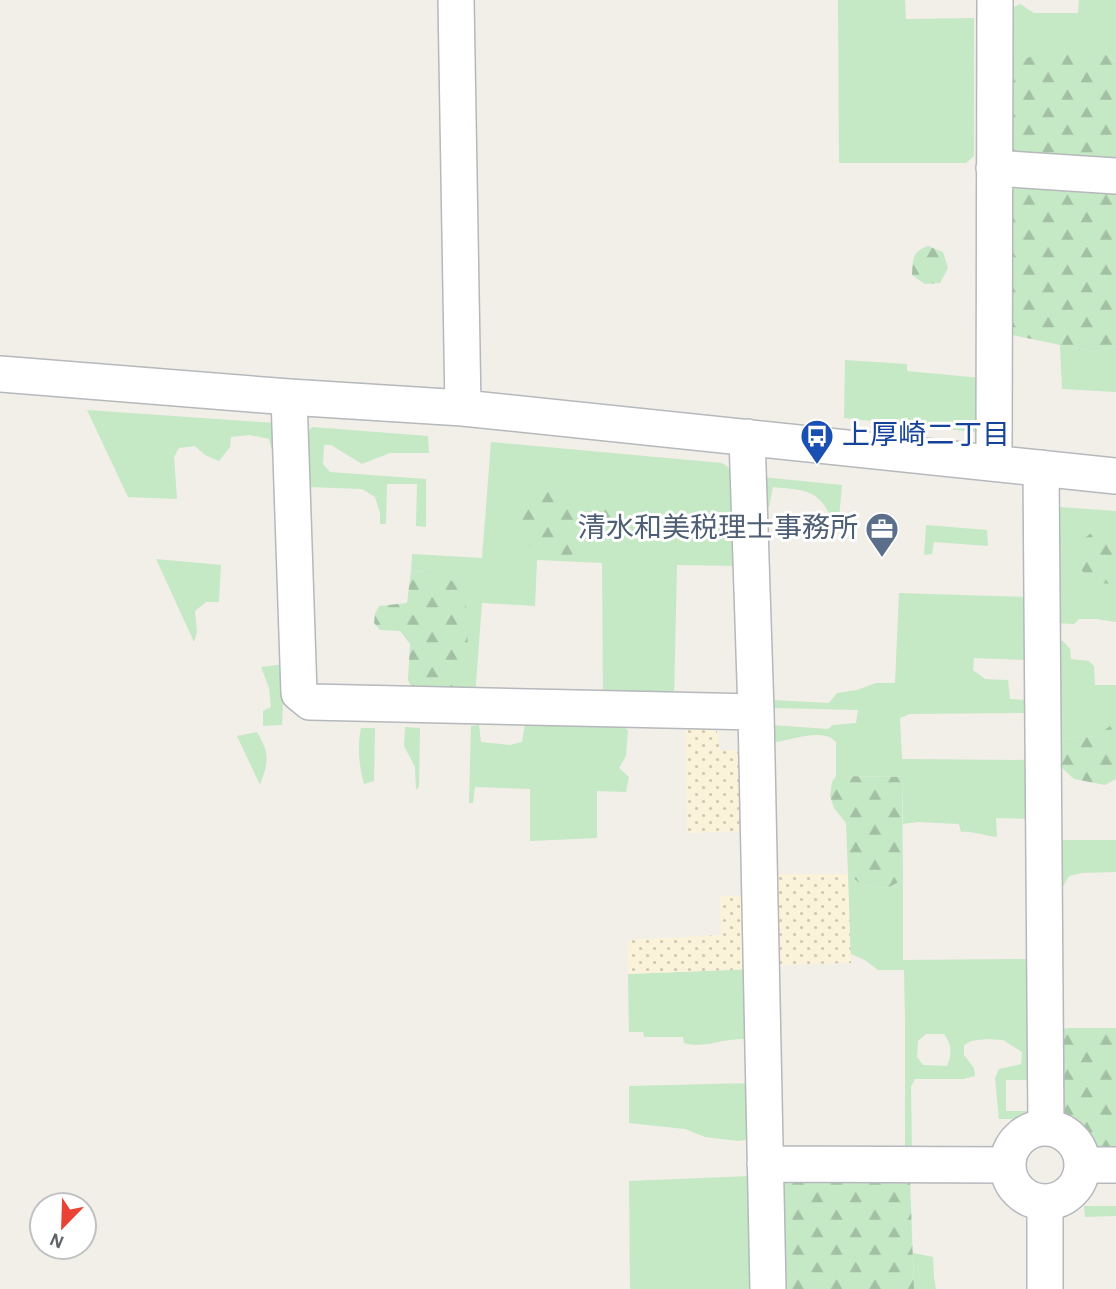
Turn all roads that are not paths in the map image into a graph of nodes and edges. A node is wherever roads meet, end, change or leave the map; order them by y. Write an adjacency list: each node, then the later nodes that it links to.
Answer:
1 (456, 0): 7 (street)
2 (995, 0): 3 (street)
3 (994, 168): 4 (street); 9 (street)
4 (1116, 176)
5 (0, 374): 6 (street)
6 (289, 397): 7 (street); 12 (street)
7 (463, 408): 8 (street)
8 (747, 437): 9 (street); 12 (street)
9 (994, 463): 10 (street)
10 (1041, 468): 11 (street); 13 (street)
11 (1116, 476)
12 (756, 712): 14 (street)
13 (1046, 1128): 15 (street); 16 (street)
14 (765, 1164): 15 (street); 18 (street)
15 (1008, 1165): 17 (street)
16 (1099, 1165): 17 (street)
17 (1045, 1203): 19 (street)
18 (768, 1289)
19 (1045, 1289)

